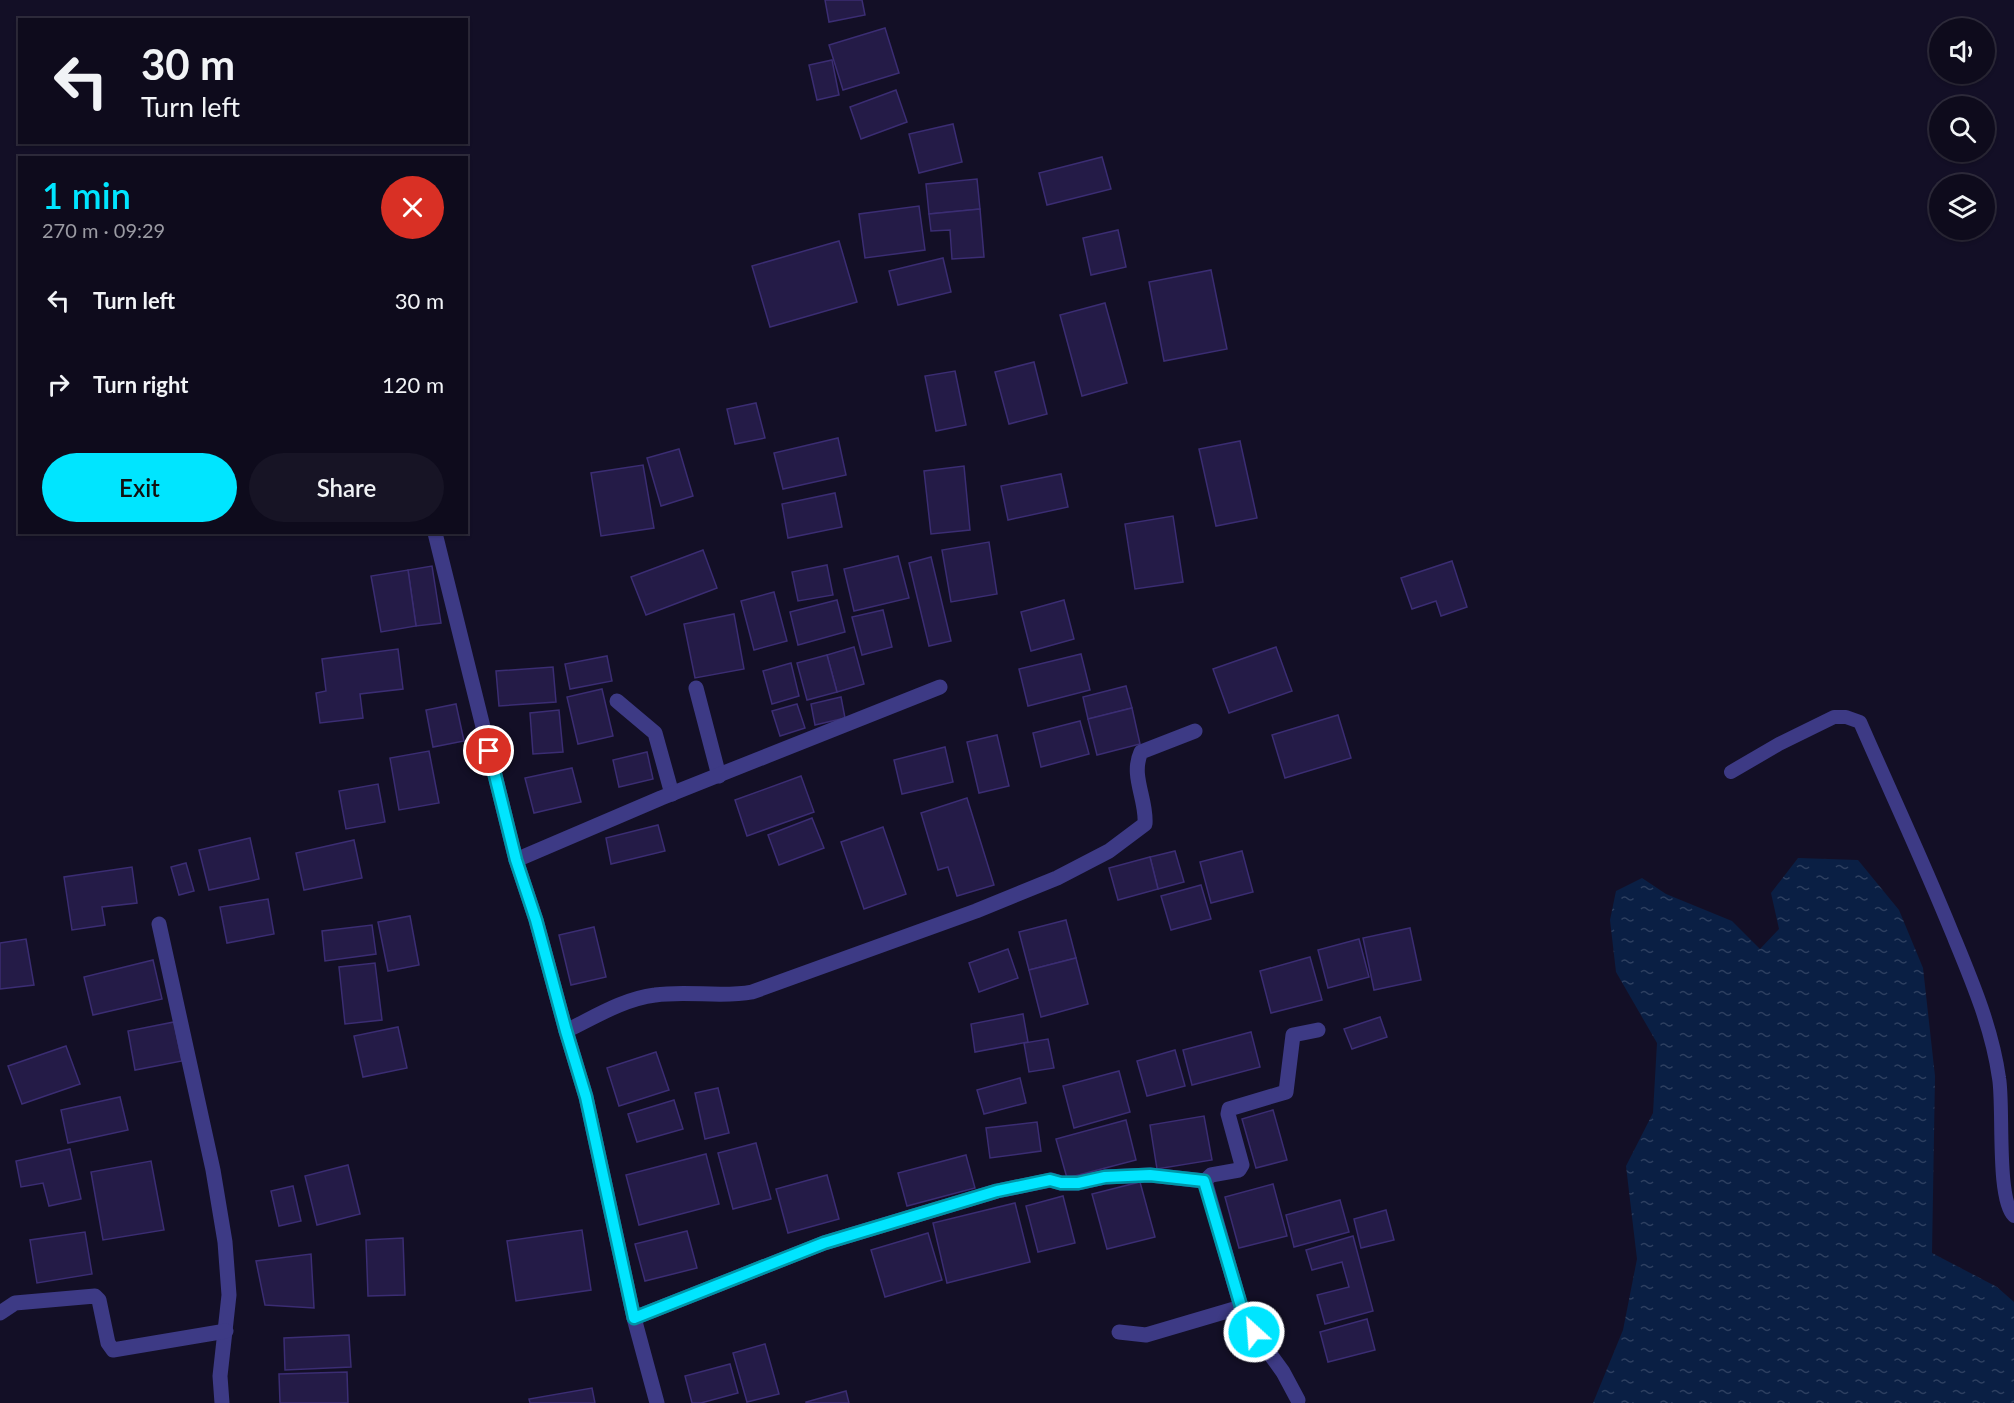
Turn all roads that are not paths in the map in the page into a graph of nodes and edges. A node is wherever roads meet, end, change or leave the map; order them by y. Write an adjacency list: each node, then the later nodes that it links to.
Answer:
1 (435, 534): 9 (street)
2 (940, 687): 7 (street)
3 (696, 688): 7 (street)
4 (617, 701): 8 (street)
5 (1195, 731): 12 (street)
6 (1731, 772): 14 (lane)
7 (718, 776): 8 (street)
8 (672, 794): 9 (street)
9 (516, 860): 12 (street)
10 (159, 924): 18 (street)
11 (1318, 1030): 13 (street)
12 (566, 1031): 17 (street)
13 (1204, 1181): 15 (street); 17 (street)
14 (2014, 1216)
15 (1241, 1306): 19 (street); 20 (street)
16 (0, 1313): 18 (street)
17 (634, 1318): 22 (street)
18 (226, 1331): 21 (street)
19 (1119, 1332)
20 (1298, 1400)
21 (222, 1403)
22 (657, 1403)

